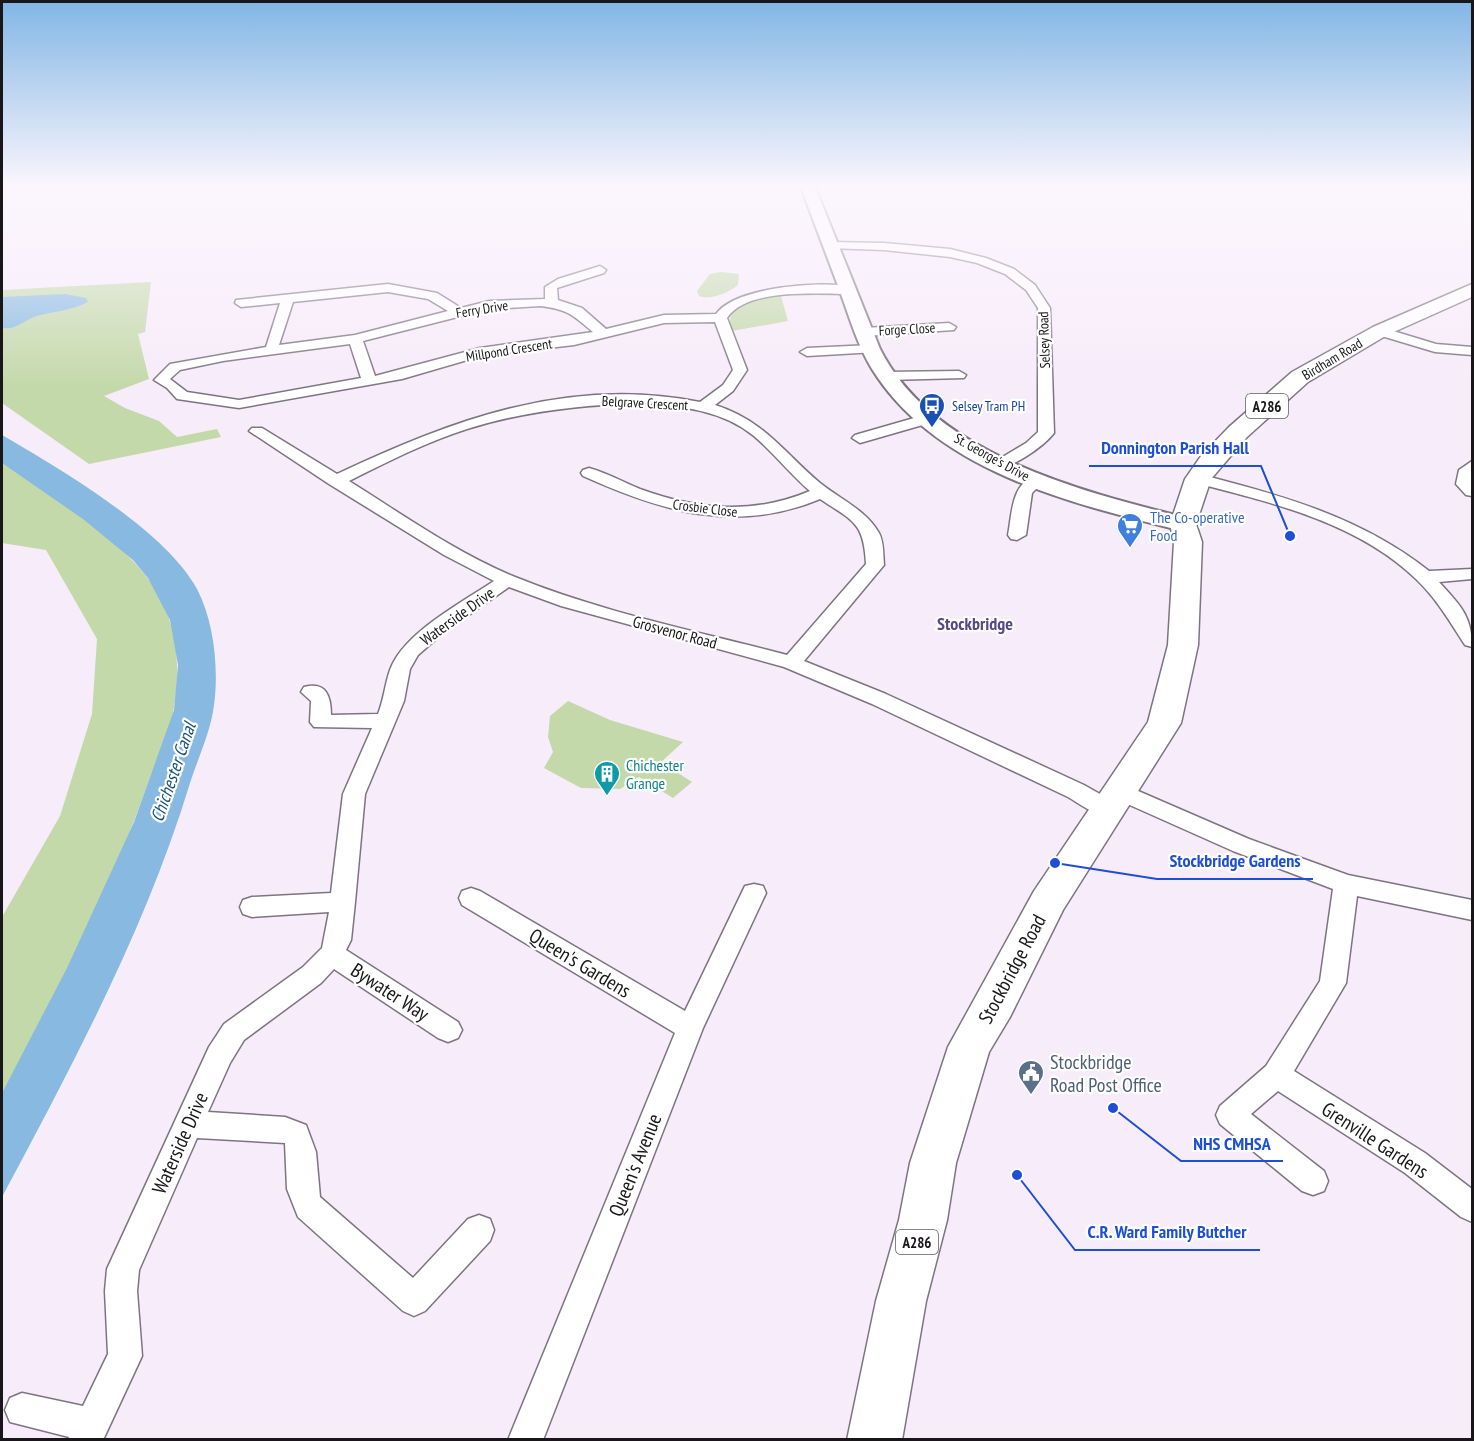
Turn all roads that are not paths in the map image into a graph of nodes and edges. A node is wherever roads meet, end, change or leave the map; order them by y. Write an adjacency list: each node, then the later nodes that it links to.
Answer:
1 (834, 254): 4 (main road, St. George's Drive)
2 (953, 254): 27 (street, Selsey Road)
3 (600, 270): 8 (street)
4 (848, 290): 10 (street); 15 (main road, St. George's Drive)
5 (1473, 290): 12 (main road, Birdham Road / A286)
6 (287, 299): 7 (street); 9 (street); 16 (street)
7 (241, 303)
8 (552, 303): 9 (street, Ferry Drive); 13 (street, Ferry Drive)
9 (458, 312): 14 (street, Ferry Drive)
10 (720, 318): 13 (street, Millpond Crescent); 23 (street)
11 (949, 327): 15 (street, Forge Close)
12 (1380, 331): 17 (street); 30 (main road, Birdham Road / A286)
13 (602, 333): 21 (street, Millpond Crescent)
14 (355, 339): 16 (street, Ferry Drive); 21 (street)
15 (868, 340): 18 (street, Forge Close); 20 (main road, St. George's Drive)
16 (272, 351): 22 (street, Ferry Drive)
17 (1473, 351)
18 (807, 352)
19 (959, 375): 20 (street)
20 (886, 376): 24 (main road, St. George's Drive)
21 (369, 380): 22 (street, Millpond Crescent)
22 (265, 400)
23 (703, 407): 31 (street, Belgrave Crescent); 34 (street, Belgrave Crescent)
24 (928, 419): 26 (street); 27 (main road, St. George's Drive)
25 (257, 431): 31 (street, Grosvenor Road)
26 (860, 438)
27 (999, 464): 32 (main road, St. George's Drive)
28 (1473, 466): 33 (street)
29 (589, 473): 34 (street, Crosbie Close)
30 (1198, 479): 35 (main road, Birdham Road / A286); 38 (street)
31 (335, 481): 39 (street, Grosvenor Road)
32 (1035, 482): 35 (main road, St. George's Drive); 36 (street)
33 (1473, 491)
34 (823, 492): 41 (street, Belgrave Crescent)
35 (1184, 524): 44 (main road, Stockbridge Road / A286)
36 (1017, 535)
37 (1473, 574): 38 (street)
38 (1428, 577): 40 (street)
39 (507, 580): 41 (street, Grosvenor Road); 43 (street, Waterside Drive)
40 (1473, 641)
41 (791, 663): 44 (street, Grosvenor Road)
42 (311, 692): 43 (street)
43 (385, 721): 48 (street, Waterside Drive)
44 (1114, 800): 45 (street, Grosvenor Road); 62 (main road, Stockbridge Road / A286)
45 (1346, 884): 50 (street, Grosvenor Road); 54 (street)
46 (754, 893): 52 (street, Queen's Avenue)
47 (471, 898): 52 (street, Queen's Gardens)
48 (343, 902): 49 (street); 51 (street, Waterside Drive)
49 (252, 907)
50 (1473, 910)
51 (332, 954): 53 (street, Bywater Way); 55 (street, Waterside Drive)
52 (690, 1028): 61 (street, Queen's Avenue)
53 (448, 1030)
54 (1276, 1076): 56 (street); 57 (street, Grenville Gardens)
55 (188, 1124): 58 (street); 60 (street, Waterside Drive)
56 (1313, 1181)
57 (1473, 1208)
58 (478, 1230)
59 (22, 1410): 60 (street, Waterside Drive)
60 (88, 1432)
61 (525, 1440)
62 (874, 1440)

